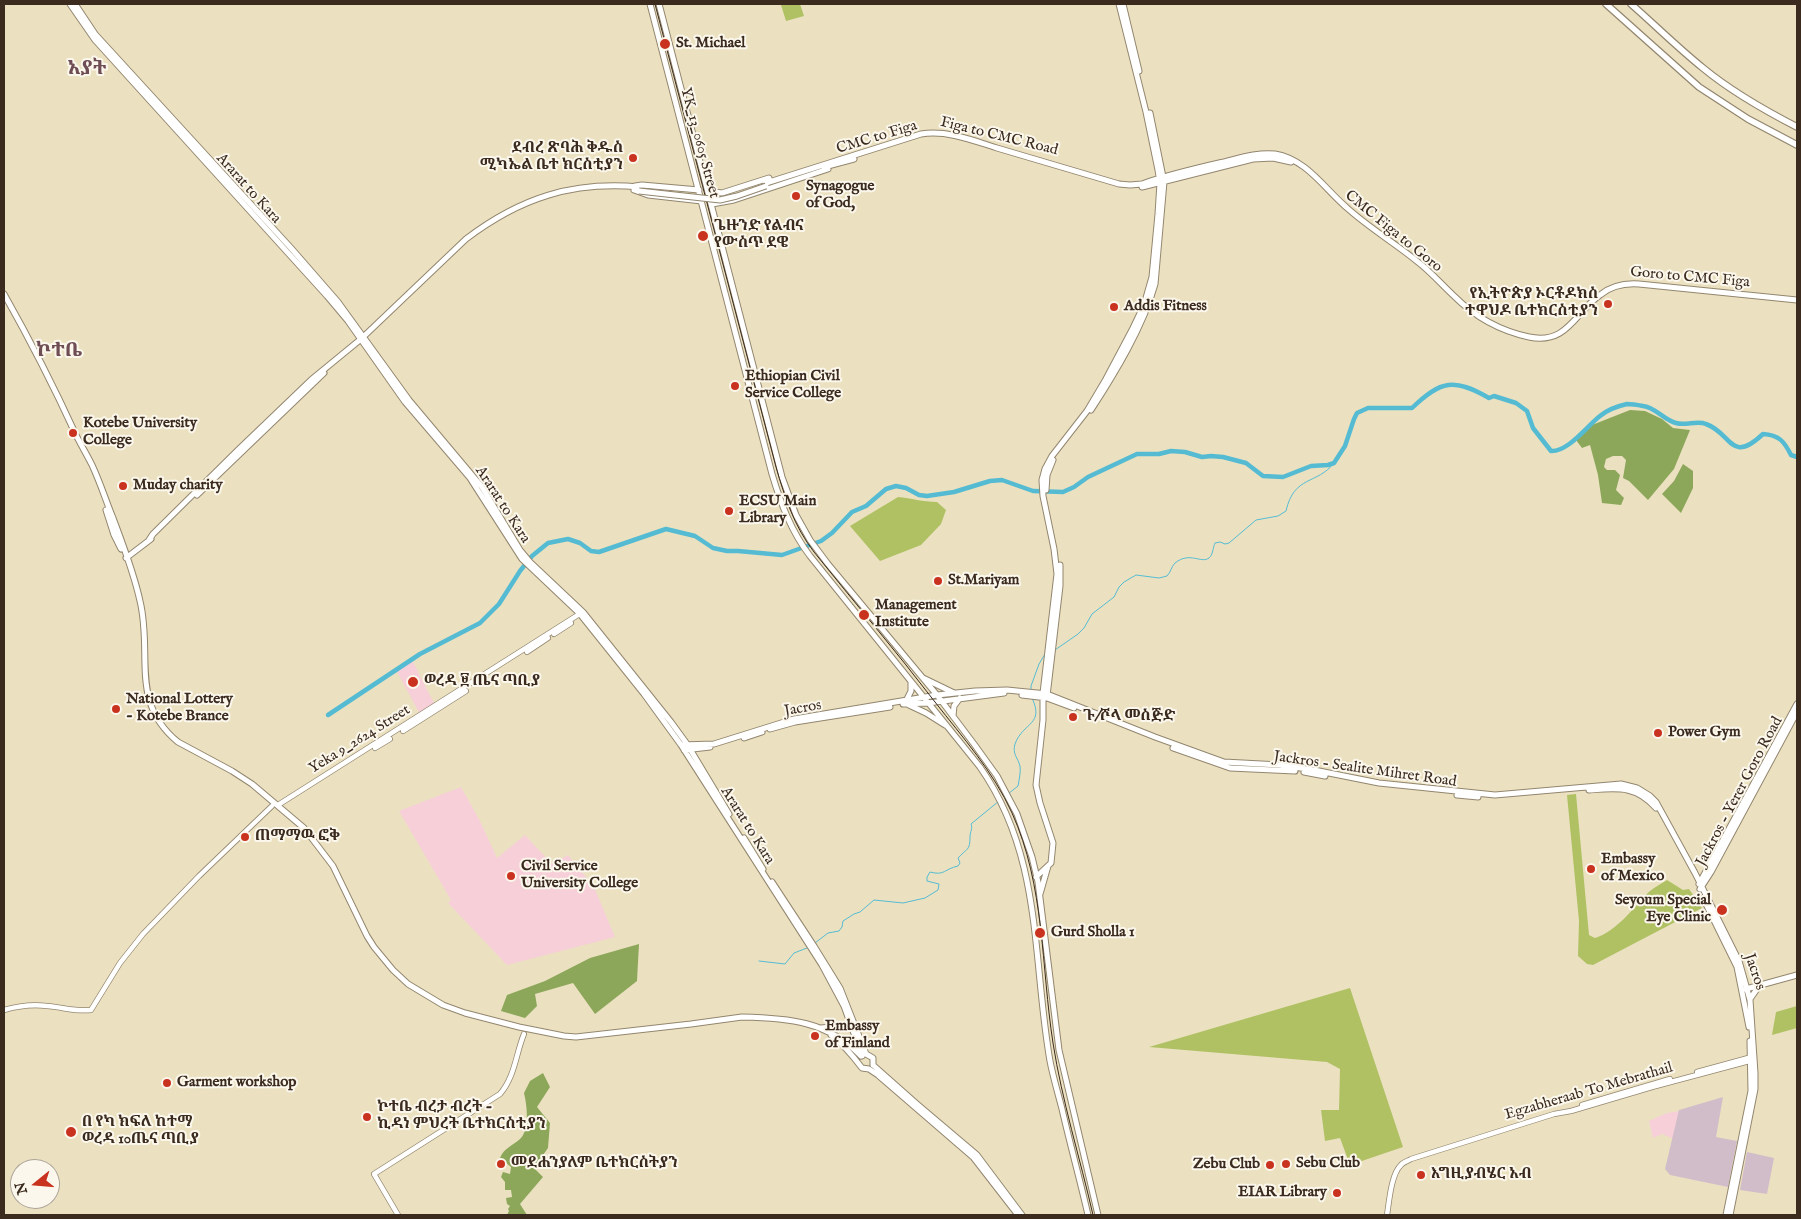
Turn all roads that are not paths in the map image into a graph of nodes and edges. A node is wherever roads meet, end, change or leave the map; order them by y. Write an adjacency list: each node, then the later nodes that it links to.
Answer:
1 (70, 4): 9 (main road, Ararat to Kara)
2 (75, 4): 9 (main road, Ararat to Kara)
3 (650, 4): 11 (main road, YK_13_0605 Street)
4 (660, 4): 10 (main road, YK_13_0605 Street)
5 (1119, 4): 17 (main road)
6 (1123, 4): 17 (main road)
7 (1606, 4): 13 (highway)
8 (1631, 4): 12 (highway)
9 (113, 57): 29 (main road, Ararat to Kara)
10 (678, 76): 11 (main road); 21 (main road, YK_13_0605 Street)
11 (670, 79): 20 (main road, YK_13_0605 Street)
12 (1797, 127)
13 (1797, 145)
14 (880, 149): 15 (main road, Figa to CMC Road); 17 (main road, Figa to CMC Road); 18 (main road, CMC to Figa)
15 (835, 162): 19 (main road, bridge); 21 (main road); 24 (main road)
16 (1222, 164): 17 (main road, CMC Figa to Goro); 27 (main road, CMC Figa to Goro); 27 (main road, Goro to CMC Figa)
17 (1162, 180): 18 (main road, CMC to Figa); 22 (main road); 30 (main road)
18 (1153, 184): 22 (main road)
19 (636, 189): 20 (main road); 23 (main road); 29 (main road)
20 (699, 190): 23 (main road, YK_13_0605 Street)
21 (708, 191): 24 (main road, YK_13_0605 Street)
22 (1160, 193): 30 (main road)
23 (702, 201): 35 (main road, YK_13_0605 Street)
24 (712, 204): 34 (main road, YK_13_0605 Street)
25 (4, 294): 28 (main road)
26 (4, 301): 28 (main road)
27 (1797, 302)
28 (10, 304): 32 (main road)
29 (362, 338): 32 (main road); 33 (main road, Ararat to Kara)
30 (1107, 380): 39 (main road)
31 (83, 457): 32 (main road)
32 (126, 556): 50 (main road)
33 (582, 614): 48 (main road, Ararat to Kara); 50 (main road, Yeka 9_2624 Street)
34 (921, 676): 36 (main road); 38 (main road, YK_13_0605 Street)
35 (910, 679): 41 (main road, YK_13_0605 Street); 43 (main road)
36 (954, 693): 37 (main road); 38 (main road)
37 (1028, 693): 39 (main road); 40 (main road)
38 (937, 695): 41 (main road); 42 (main road, YK_13_0605 Street)
39 (1045, 697): 49 (main road); 52 (main road)
40 (960, 698): 42 (main road); 46 (main road)
41 (926, 700): 42 (main road); 43 (main road, Jacros); 47 (main road, YK_13_0605 Street)
42 (941, 700): 46 (main road, YK_13_0605 Street)
43 (906, 702): 47 (main road); 48 (main road, Jacros)
44 (1797, 704): 54 (main road)
45 (1797, 712): 56 (main road, Jackros - Yerer Goro Road)
46 (952, 716): 51 (main road, YK_13_0605 Street)
47 (951, 730): 71 (main road, YK_13_0605 Street)
48 (685, 747): 58 (main road, Ararat to Kara)
49 (1257, 766): 53 (main road, Jacros); 56 (main road, Jackros - Sealite Mihret Road)
50 (278, 807): 63 (main road, Yeka 9_2624 Street); 65 (main road)
51 (1034, 864): 52 (main road); 55 (main road, YK_13_0605 Street)
52 (1049, 865): 55 (main road); 57 (main road)
53 (1692, 869): 54 (main road); 56 (main road, Jacros)
54 (1707, 870): 56 (main road)
55 (1036, 877): 57 (main road, YK_13_0605 Street)
56 (1700, 886): 61 (main road, Jacros)
57 (1040, 894): 70 (main road, YK_13_0605 Street)
58 (814, 948): 64 (main road, Ararat to Kara); 67 (main road, Ararat to Kara)
59 (1797, 975): 60 (main road)
60 (1759, 986): 61 (main road); 62 (main road)
61 (1745, 989): 62 (main road, Jacros); 68 (main road, Jacros)
62 (1750, 999): 68 (main road, Jacros)
63 (4, 1010)
64 (850, 1025): 65 (main road); 67 (main road, Ararat to Kara)
65 (818, 1028): 67 (main road)
66 (524, 1034): 72 (main road)
67 (862, 1057): 69 (main road); 69 (main road)
68 (1753, 1059): 75 (main road, Egzabheraab To Mebrathail); 76 (main road); 76 (main road, Jacros)
69 (871, 1067): 73 (main road)
70 (1096, 1207): 71 (main road); 74 (main road, YK_13_0605 Street)
71 (1087, 1213)
72 (400, 1215)
73 (1020, 1215)
74 (1098, 1215)
75 (1387, 1215)
76 (1728, 1215)

